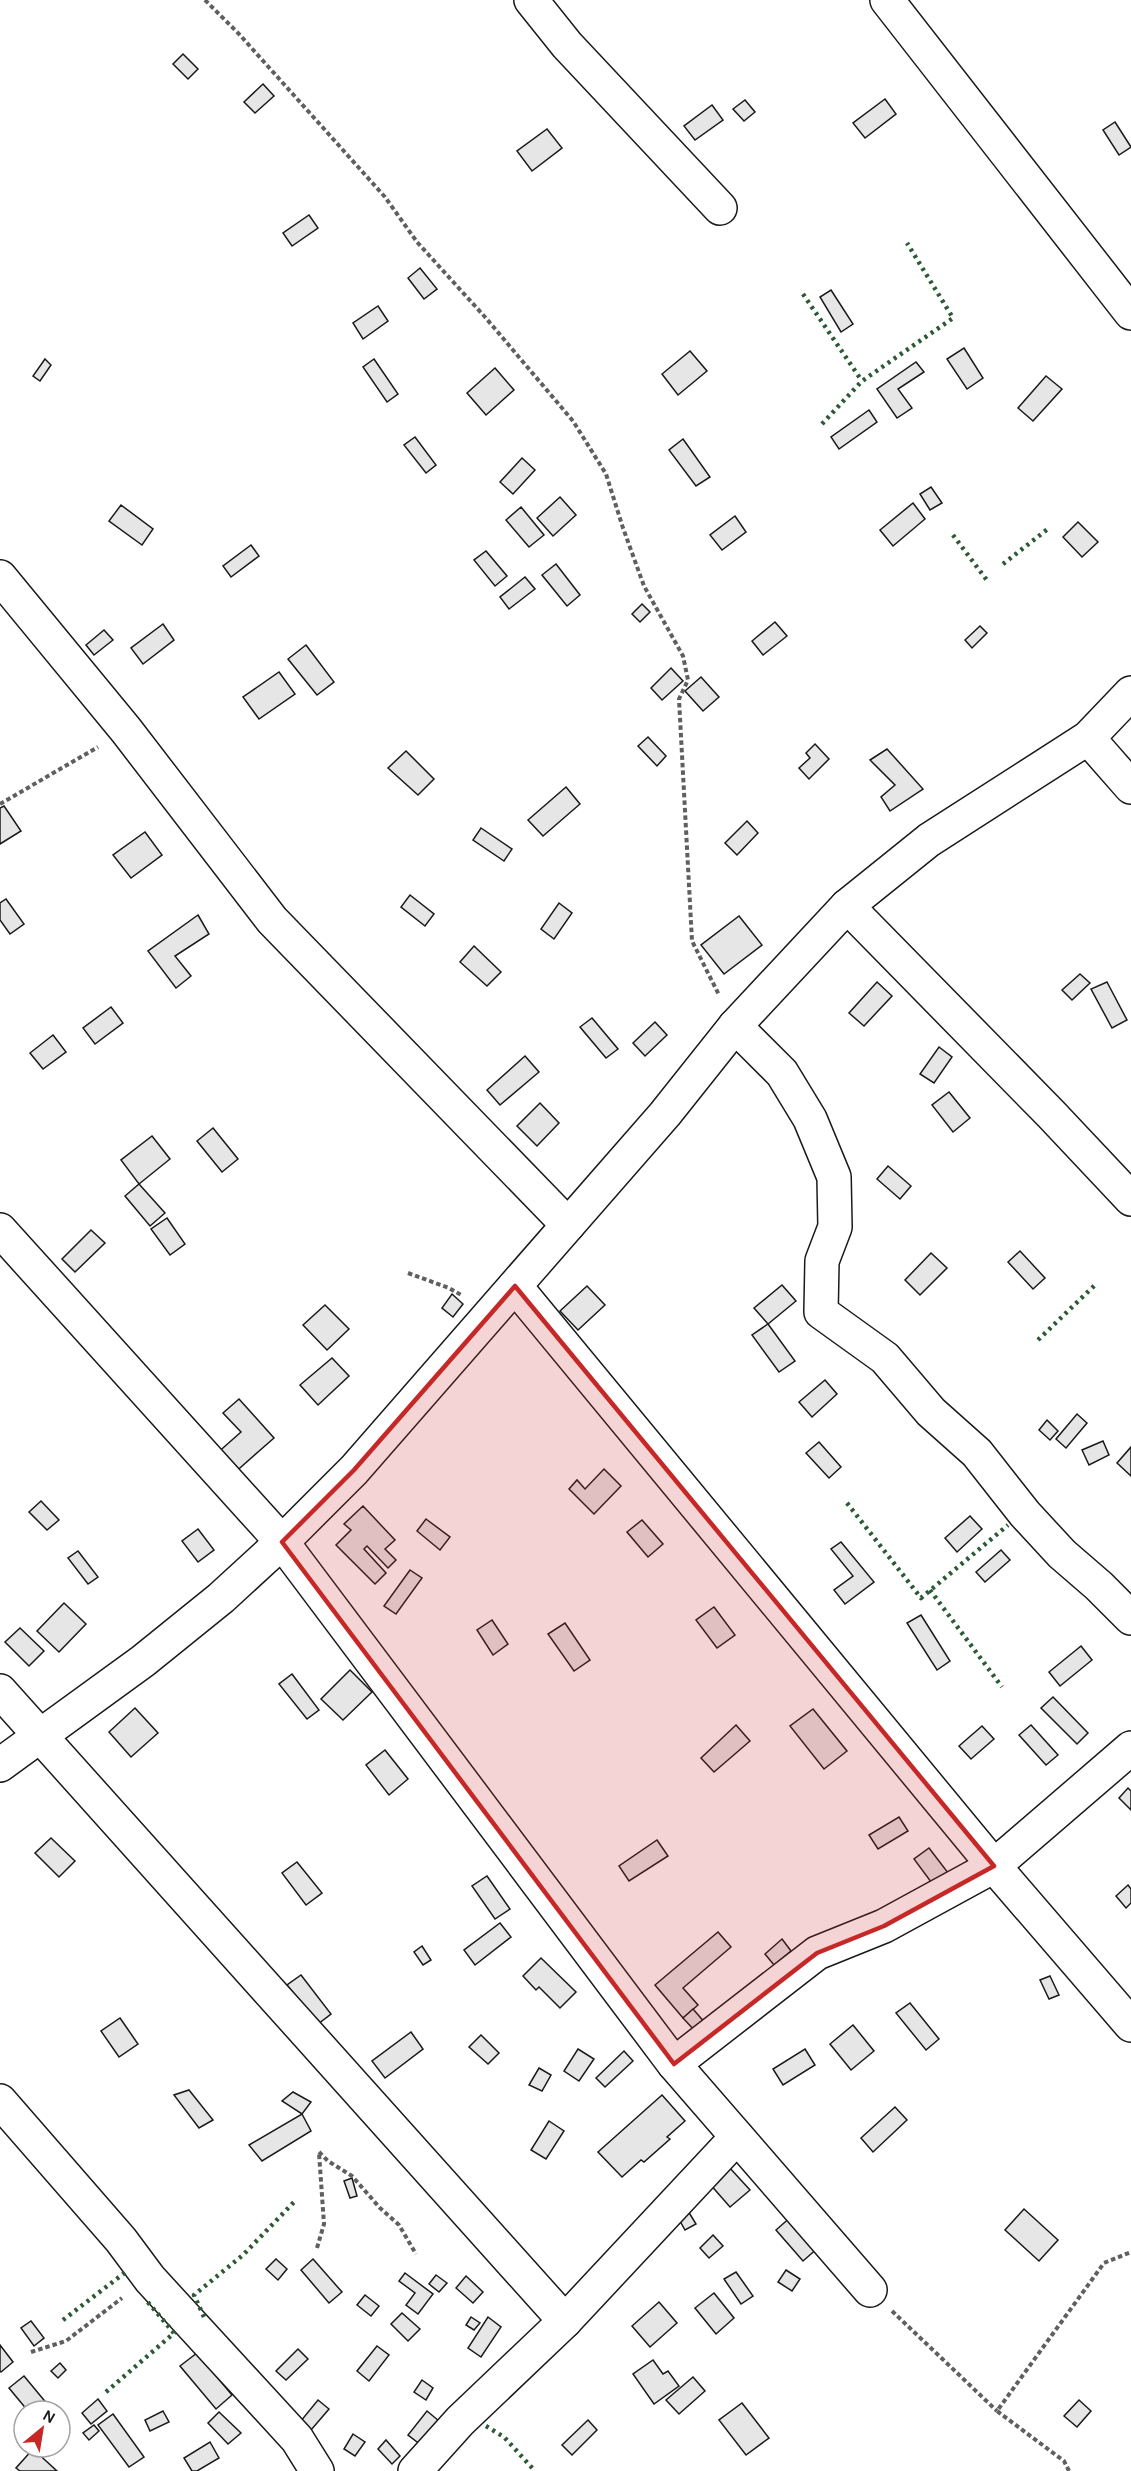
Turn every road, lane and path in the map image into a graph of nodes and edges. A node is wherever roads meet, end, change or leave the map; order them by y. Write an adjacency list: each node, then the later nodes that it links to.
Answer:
1 (205, 0): 13 (path)
2 (531, 0): 4 (street)
3 (887, 0): 5 (street)
4 (720, 208)
5 (1131, 313)
6 (0, 577): 8 (street)
7 (1131, 693): 9 (street)
8 (126, 730): 11 (path); 15 (street)
9 (1088, 738): 10 (street); 12 (street)
10 (1131, 788)
11 (0, 804)
12 (847, 906): 13 (street); 14 (street)
13 (735, 1026): 15 (street); 21 (street)
14 (1131, 1198)
15 (568, 1225): 18 (street)
16 (0, 1230): 20 (street)
17 (408, 1273): 19 (path)
18 (515, 1286): 19 (street); 26 (street)
19 (492, 1312): 20 (street)
20 (282, 1542): 23 (street); 28 (street)
21 (1131, 1618)
22 (0, 1691): 23 (street)
23 (40, 1736): 25 (street); 36 (street)
24 (1131, 1748): 26 (street)
25 (0, 1765)
26 (994, 1866): 27 (street); 28 (street)
27 (1131, 2025)
28 (674, 2064): 30 (street)
29 (0, 2101): 34 (street)
30 (737, 2137): 35 (street); 36 (street)
31 (317, 2248): 33 (path)
32 (1131, 2252): 38 (path)
33 (416, 2254)
34 (150, 2279): 37 (path); 39 (street)
35 (870, 2290): 38 (path)
36 (565, 2321): 40 (street)
37 (31, 2352)
38 (997, 2411): 41 (path)
39 (317, 2471)
40 (415, 2471)
41 (1069, 2471)

